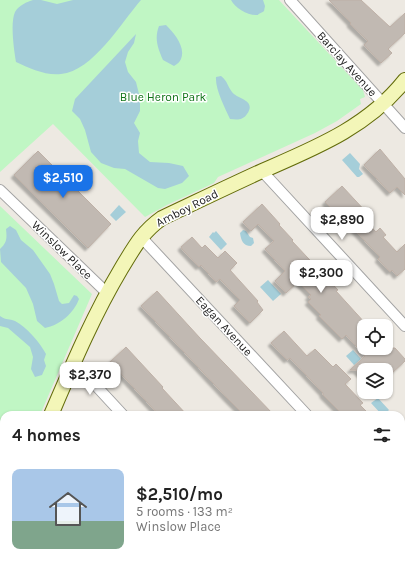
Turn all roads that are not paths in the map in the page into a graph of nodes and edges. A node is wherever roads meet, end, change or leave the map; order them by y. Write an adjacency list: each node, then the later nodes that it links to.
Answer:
1 (290, 0): 3 (street, Barclay Avenue)
2 (405, 80): 3 (main road, Amboy Road)
3 (383, 104): 4 (street, Barclay Avenue); 5 (main road, Amboy Road)
4 (405, 128)
5 (262, 171): 7 (main road, Amboy Road); 9 (street)
6 (0, 190): 8 (street, Winslow Place)
7 (141, 237): 8 (main road, Amboy Road); 13 (street, Eagan Avenue)
8 (107, 293): 10 (main road, Amboy Road)
9 (405, 326)
10 (74, 362): 11 (main road, Amboy Road); 12 (street)
11 (53, 411)
12 (119, 411)
13 (303, 411)

